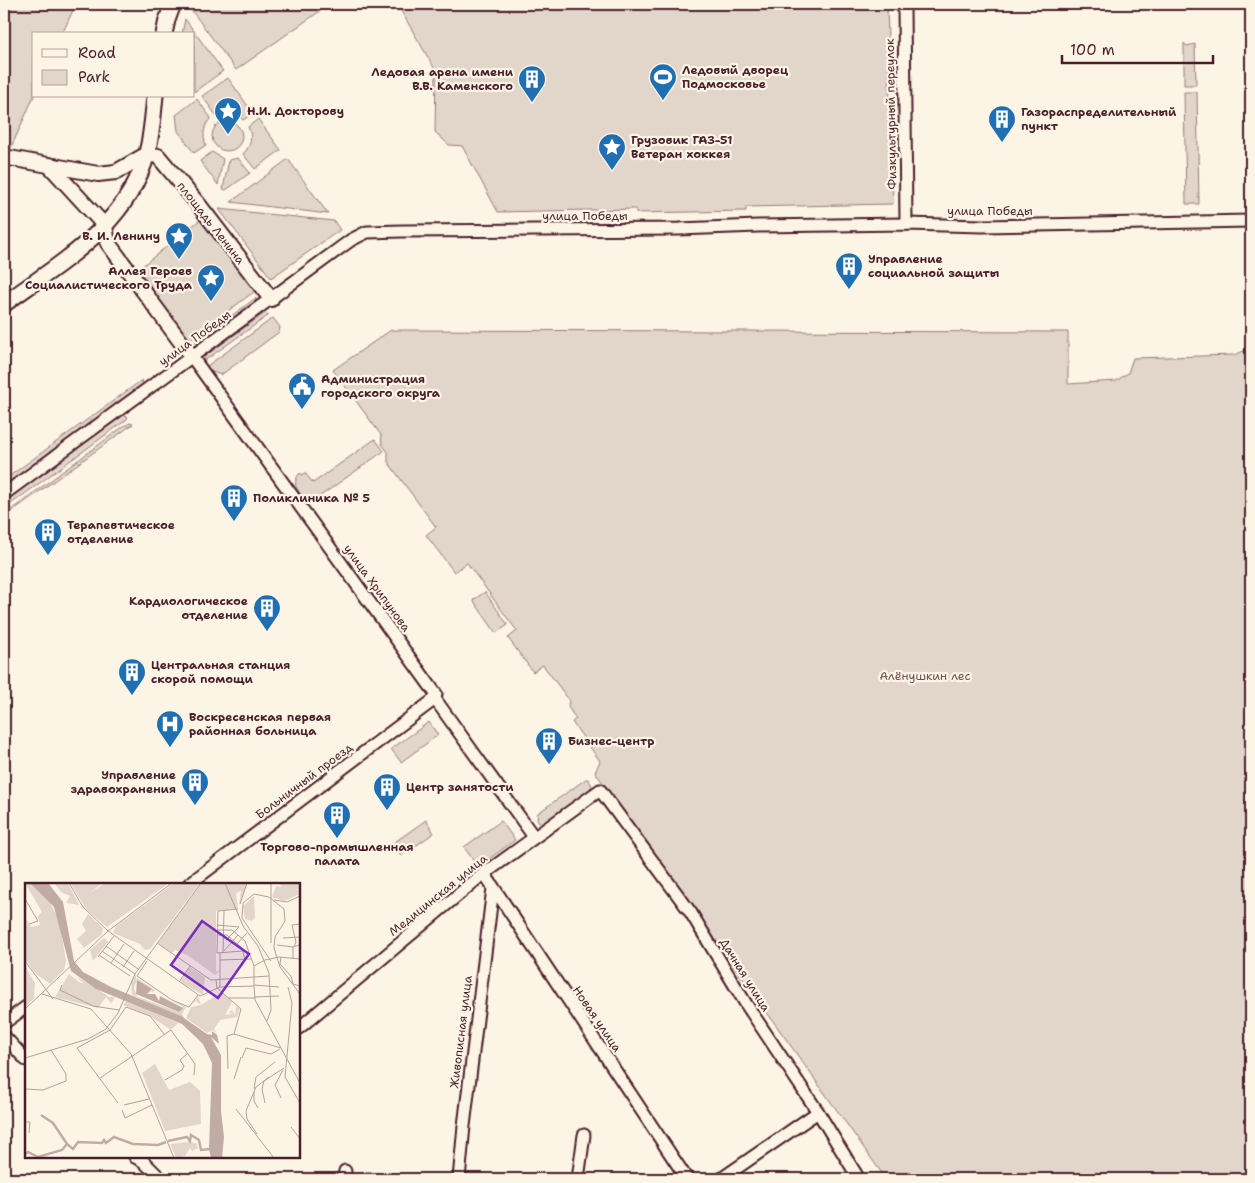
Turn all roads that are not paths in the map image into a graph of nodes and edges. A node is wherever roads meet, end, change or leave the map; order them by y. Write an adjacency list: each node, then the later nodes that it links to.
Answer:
1 (173, 4): 3 (main road)
2 (904, 4): 9 (street, Физкультурный переулок)
3 (164, 32)
4 (155, 98): 5 (main road)
5 (146, 154): 7 (street); 10 (main road); 11 (street, площадь Ленина)
6 (4, 157): 7 (street)
7 (49, 165): 10 (street)
8 (1251, 221): 9 (street, улица Победы)
9 (906, 224): 11 (street, улица Победы)
10 (105, 226): 12 (main road); 13 (street)
11 (271, 299): 13 (street, улица Победы)
12 (4, 304)
13 (192, 357): 14 (street, улица Победы); 15 (street, улица Хрипунова)
14 (4, 494)
15 (435, 699): 17 (street, улица Хрипунова); 19 (street, Больничный проезд)
16 (600, 790): 17 (street, Медицинская улица); 26 (street, Дачная улица)
17 (534, 837): 18 (street, Медицинская улица)
18 (484, 873): 20 (street, Новая улица); 23 (street, Медицинская улица)
19 (190, 883)
20 (493, 888): 30 (street, Живописная улица); 32 (street, Новая улица)
21 (25, 1007): 22 (street)
22 (4, 1024)
23 (300, 1027)
24 (4, 1036): 25 (street)
25 (25, 1059)
26 (818, 1112): 33 (street); 34 (street, Дачная улица)
27 (584, 1134): 31 (street)
28 (142, 1158): 29 (street)
29 (161, 1179)
30 (459, 1179)
31 (578, 1179)
32 (687, 1179)
33 (721, 1179)
34 (859, 1179)

